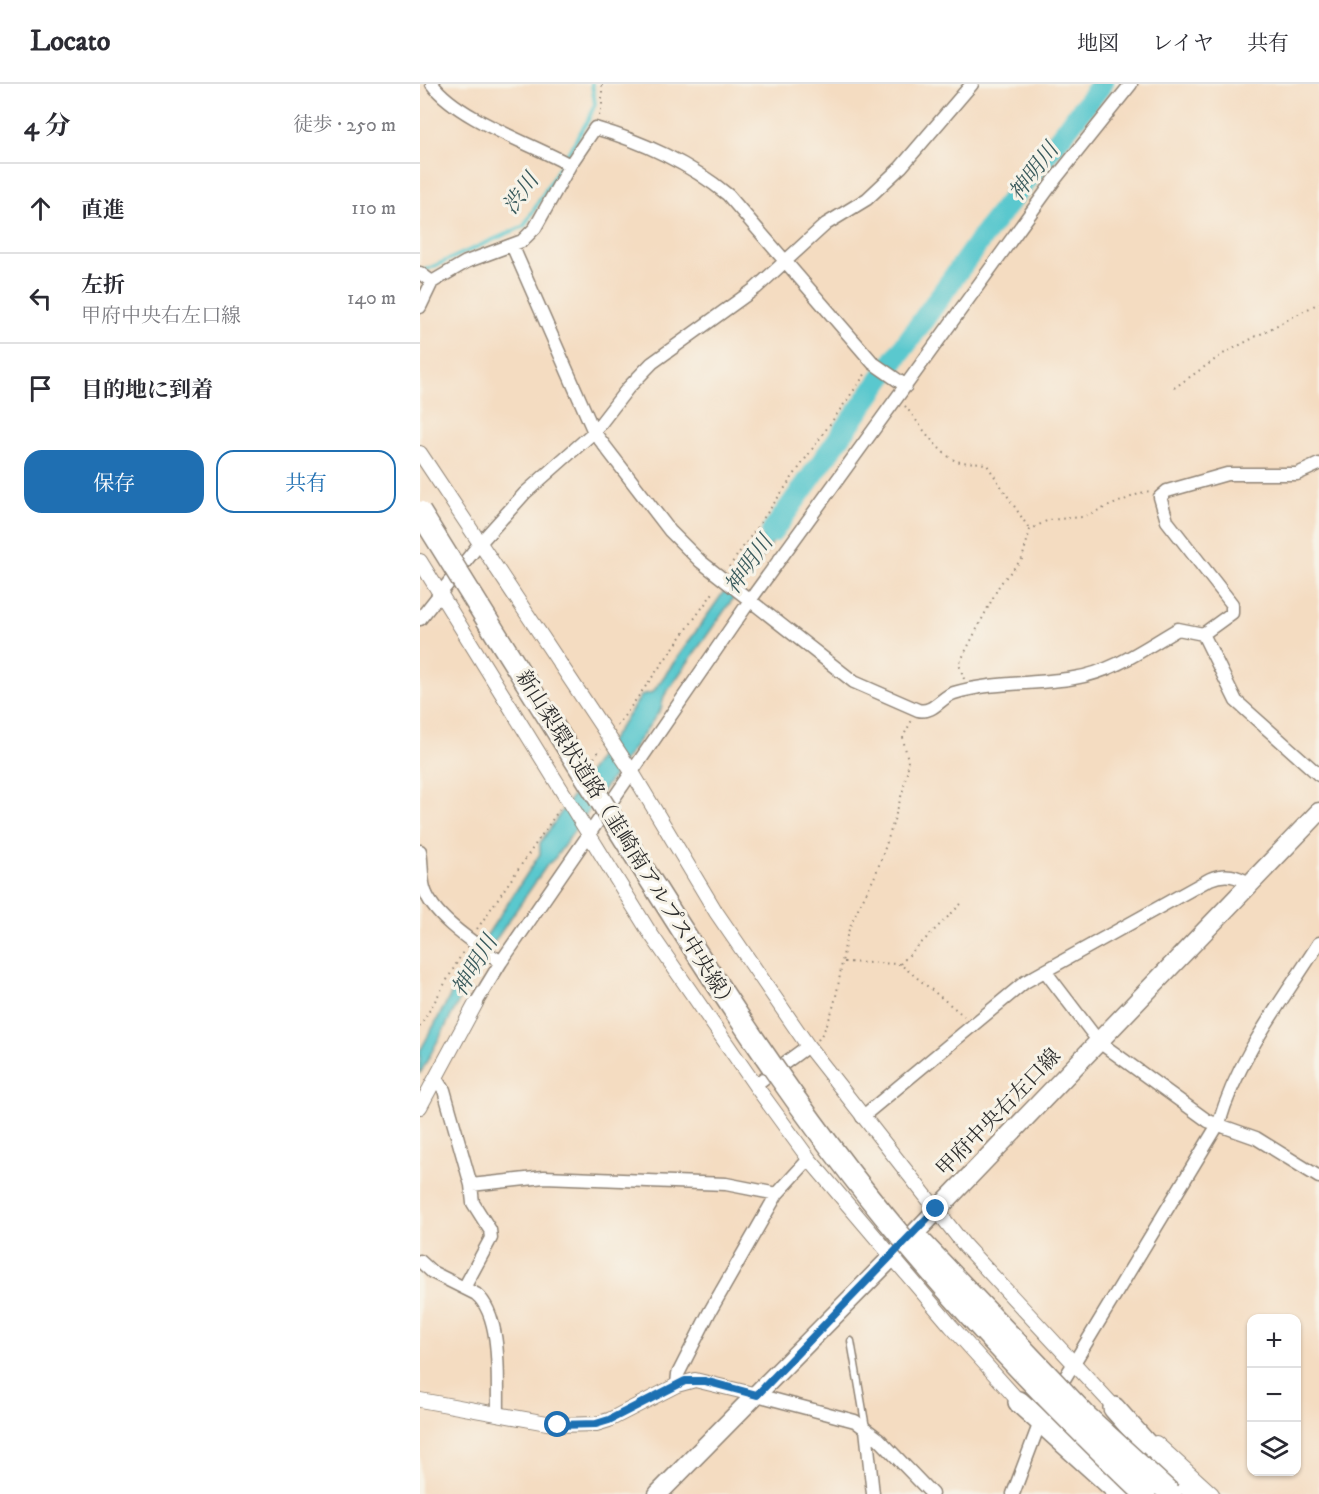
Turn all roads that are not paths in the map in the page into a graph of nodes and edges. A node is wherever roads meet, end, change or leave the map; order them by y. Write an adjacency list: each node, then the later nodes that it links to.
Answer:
1 (432, 84): 4 (street)
2 (972, 84): 6 (street)
3 (1131, 84): 10 (street)
4 (570, 165): 5 (street); 6 (street)
5 (512, 245): 8 (street); 11 (street)
6 (784, 262): 10 (street); 11 (street)
7 (420, 273): 8 (street)
8 (432, 282): 9 (street)
9 (420, 307)
10 (902, 383): 18 (street)
11 (594, 432): 15 (street); 18 (street)
12 (420, 453): 15 (street)
13 (1319, 464): 20 (street)
14 (420, 512): 39 (highway, 新山梨環状道路（韮崎南アルプス中央線）, bridge)
15 (480, 543): 17 (street); 21 (street)
16 (420, 561): 17 (street)
17 (439, 592): 19 (street); 24 (street)
18 (748, 598): 20 (street); 21 (street)
19 (420, 619)
20 (1203, 634): 22 (street)
21 (629, 768): 24 (street); 32 (street)
22 (1319, 775)
23 (1319, 812): 26 (main road, 甲府中央右左口線)
24 (586, 832): 28 (street); 34 (street)
25 (420, 851): 28 (street)
26 (1252, 884): 29 (street); 31 (main road, 甲府中央右左口線)
27 (1319, 943): 37 (street)
28 (498, 960): 30 (street)
29 (1045, 971): 31 (street); 36 (street)
30 (476, 1003): 33 (street)
31 (1099, 1042): 37 (street); 43 (main road, 甲府中央右左口線)
32 (808, 1046): 34 (street); 36 (street)
33 (436, 1077): 35 (street); 41 (street)
34 (755, 1084): 38 (street)
35 (420, 1107)
36 (862, 1117): 43 (street)
37 (1220, 1123): 40 (street); 48 (street)
38 (809, 1159): 42 (street); 44 (street)
39 (843, 1162): 63 (highway, 新山梨環状道路（韮崎南アルプス中央線）, bridge); 64 (highway, 新山梨環状道路（韮崎南アルプス中央線）, bridge)
40 (1319, 1177)
41 (471, 1185): 42 (street); 46 (street)
42 (777, 1194): 49 (street)
43 (936, 1209): 44 (main road, 甲府中央右左口線); 48 (street)
44 (892, 1257): 50 (main road, 甲府中央右左口線); 52 (street)
45 (420, 1261): 46 (street)
46 (464, 1288): 54 (street)
47 (851, 1341): 56 (lane)
48 (1072, 1364): 53 (street); 55 (street)
49 (677, 1385): 50 (street); 54 (street)
50 (757, 1395): 56 (street); 57 (main road, 甲府中央右左口線)
51 (420, 1400): 54 (street)
52 (1019, 1402): 55 (highway)
53 (1114, 1408): 65 (highway); 66 (street)
54 (498, 1414)
55 (1039, 1421): 60 (street); 61 (street); 62 (highway)
56 (866, 1429): 58 (street); 59 (street)
57 (658, 1494)
58 (873, 1494)
59 (932, 1494)
60 (1013, 1494)
61 (1109, 1494)
62 (1121, 1494)
63 (1145, 1494)
64 (1171, 1494)
65 (1197, 1494)
66 (1212, 1494)

